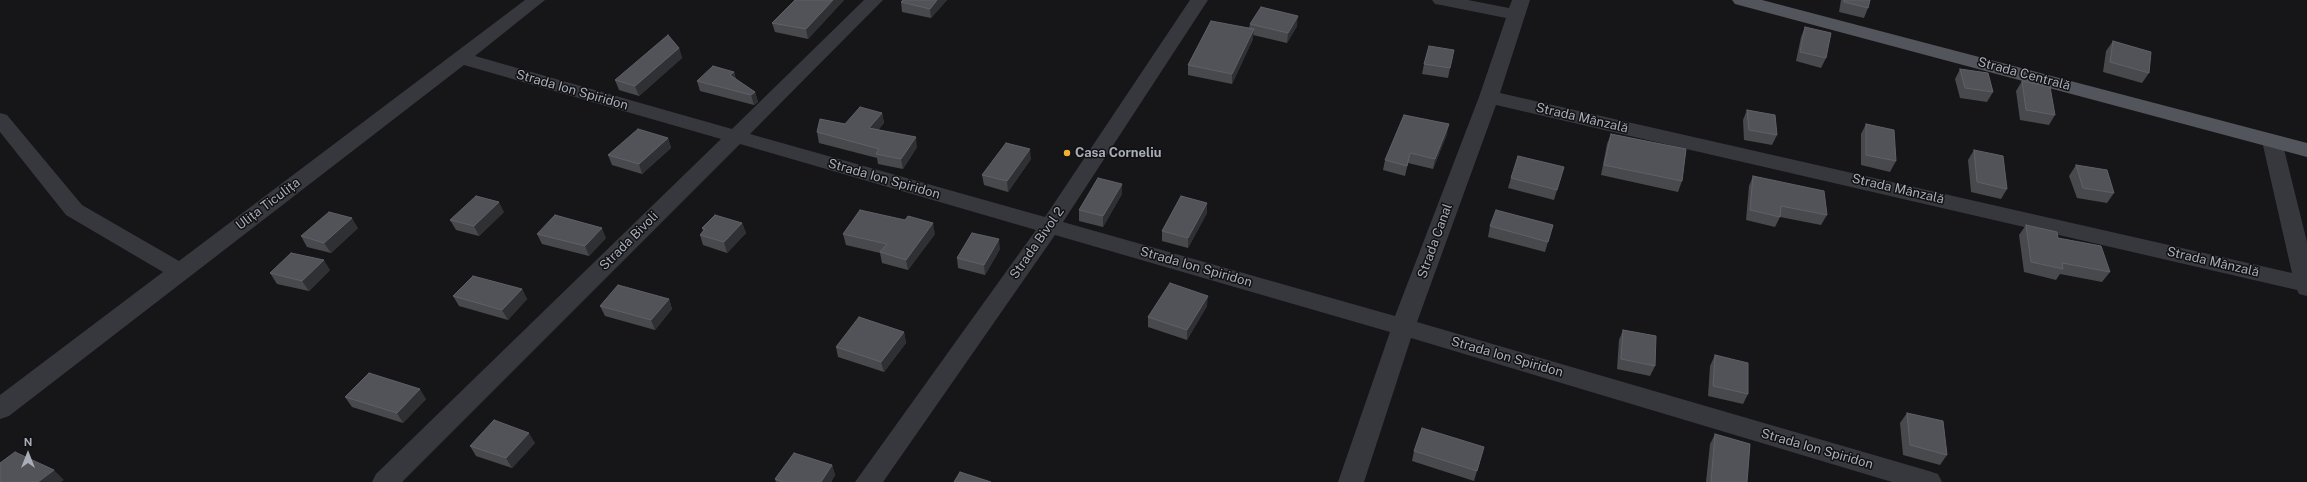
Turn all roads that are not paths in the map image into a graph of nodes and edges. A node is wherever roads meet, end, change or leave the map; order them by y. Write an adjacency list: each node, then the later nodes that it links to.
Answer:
1 (536, 0): 7 (street, Ulița Ticulița)
2 (874, 0): 10 (street, Strada Bivoli)
3 (1199, 0): 13 (street, Strada Bivol 2)
4 (1441, 0): 6 (street)
5 (1741, 0): 11 (main road, Strada Centrală)
6 (1519, 7): 8 (street, Strada Canal)
7 (461, 58): 10 (street, Strada Ion Spiridon); 14 (street, Ulița Ticulița)
8 (1489, 97): 15 (street, Strada Mânzală); 16 (street, Strada Canal)
9 (0, 119): 14 (street)
10 (734, 137): 13 (street, Strada Ion Spiridon); 18 (street, Strada Bivoli)
11 (2272, 141): 12 (main road, Strada Centrală); 15 (street)
12 (2307, 150)
13 (1050, 226): 16 (street, Strada Ion Spiridon); 19 (street, Strada Bivol 2)
14 (180, 272): 17 (street, Ulița Ticulița)
15 (2307, 286)
16 (1403, 327): 20 (street, Strada Canal); 21 (street, Strada Ion Spiridon)
17 (0, 409)
18 (385, 482)
19 (868, 482)
20 (1351, 482)
21 (1929, 482)

